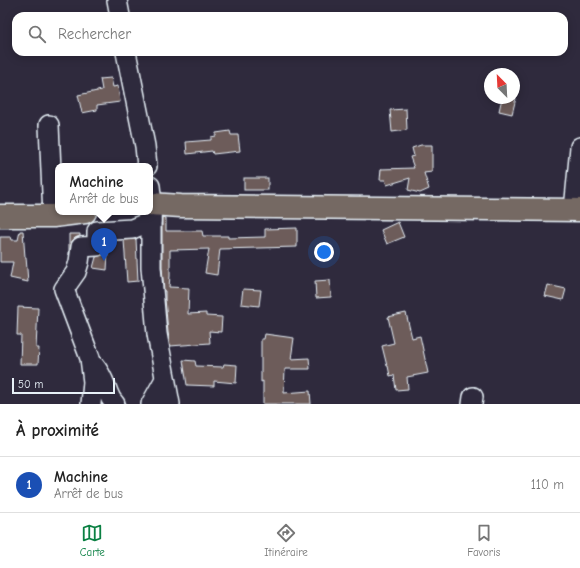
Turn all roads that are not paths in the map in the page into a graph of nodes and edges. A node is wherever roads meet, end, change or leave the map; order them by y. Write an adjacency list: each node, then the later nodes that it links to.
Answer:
1 (117, 0): 2 (street)
2 (119, 12)
3 (127, 56): 6 (street)
4 (49, 125): 13 (street)
5 (580, 147): 8 (street)
6 (147, 163)
7 (153, 204): 8 (highway)
8 (577, 210)
9 (61, 215): 13 (highway)
10 (143, 215): 14 (street)
11 (151, 215): 15 (street)
12 (0, 216): 13 (highway)
13 (53, 216)
14 (90, 360): 16 (street); 17 (street)
15 (165, 379): 18 (street); 19 (street)
16 (91, 404)
17 (115, 404)
18 (151, 404)
19 (170, 404)

